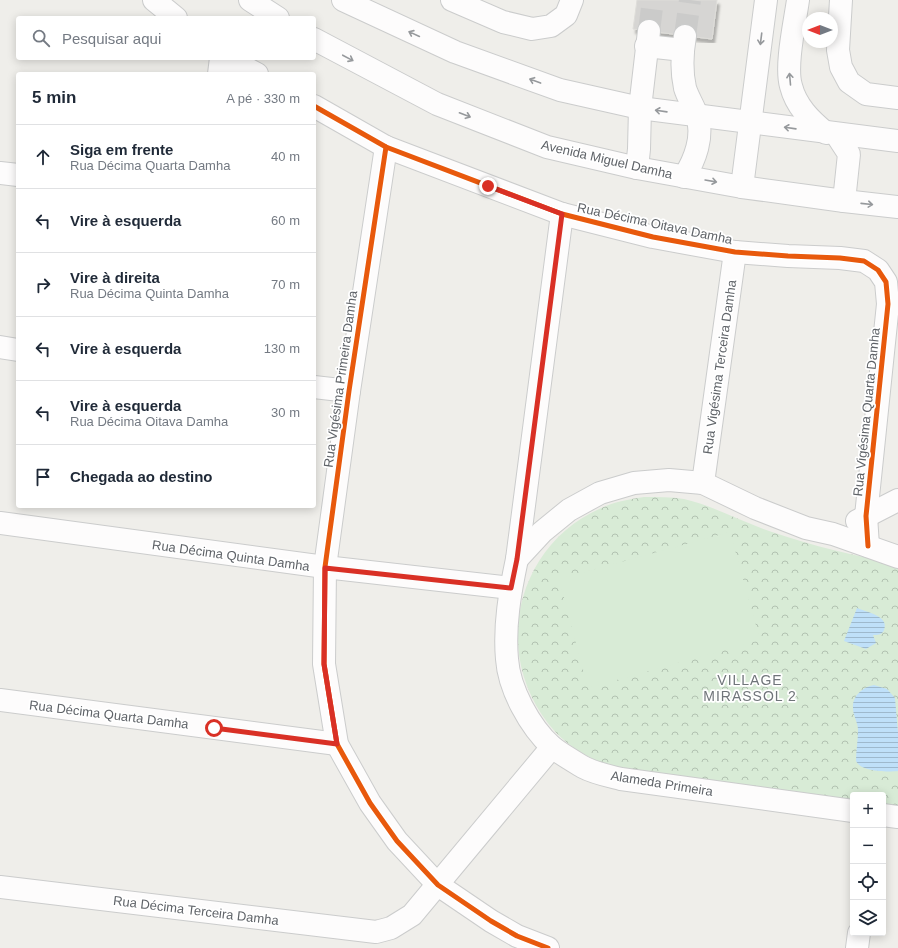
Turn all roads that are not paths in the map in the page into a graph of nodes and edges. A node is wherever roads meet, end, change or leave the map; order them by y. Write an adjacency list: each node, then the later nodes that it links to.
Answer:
1 (154, 0): 9 (street)
2 (250, 0): 10 (street)
3 (343, 0): 18 (street, one-way to 3)
4 (452, 0): 5 (street)
5 (572, 0)
6 (766, 0): 20 (street, one-way to 20)
7 (798, 0): 21 (street, one-way to 7)
8 (841, 0): 16 (street)
9 (174, 16)
10 (275, 16)
11 (316, 40): 24 (street, Avenida Miguel Damha, one-way to 24)
12 (221, 60): 14 (street)
13 (231, 60): 15 (street)
14 (219, 72)
15 (253, 72)
16 (898, 98)
17 (316, 107): 23 (street, Rua Décima Oitava Damha)
18 (640, 108): 19 (street, one-way to 18); 19 (street); 24 (street)
19 (697, 116): 20 (street); 27 (street)
20 (751, 123): 21 (street, one-way to 20); 28 (street)
21 (831, 133): 22 (street); 29 (street)
22 (898, 141)
23 (386, 147): 31 (street, Rua Décima Oitava Damha); 37 (street, Rua Vigésima Primeira Damha)
24 (636, 168): 27 (street, Avenida Miguel Damha)
25 (0, 172): 26 (street)
26 (16, 175)
27 (684, 177): 28 (street, Avenida Miguel Damha, one-way to 28)
28 (742, 187): 29 (street, Avenida Miguel Damha)
29 (844, 201): 30 (street, Avenida Miguel Damha, one-way to 30)
30 (898, 207)
31 (562, 214): 32 (street, Rua Décima Oitava Damha); 45 (street, Alameda Primeira)
32 (735, 252): 33 (street, Rua Décima Oitava Damha); 38 (street, Rua Vigésima Terceira Damha)
33 (886, 282): 40 (street, Rua Vigésima Quarta Damha)
34 (0, 347): 35 (street)
35 (16, 350)
36 (316, 387): 37 (street)
37 (349, 391): 46 (street, Rua Vigésima Primeira Damha)
38 (703, 483): 42 (street); 45 (street)
39 (898, 500): 40 (street)
40 (866, 516): 42 (street); 43 (street, Rua Vigésima Quarta Damha)
41 (0, 523): 46 (street, Rua Décima Quinta Damha)
42 (833, 534): 43 (street)
43 (868, 546): 44 (street)
44 (898, 557)
45 (517, 559): 47 (street, Alameda Primeira)
46 (325, 568): 47 (street, Rua Décima Quinta Damha); 49 (street, Rua Vigésima Primeira Damha)
47 (511, 588): 50 (street, Alameda Primeira)
48 (0, 700): 49 (street, Rua Décima Quarta Damha)
49 (337, 744): 54 (street, Rua Vigésima Primeira Damha)
50 (552, 747): 51 (street, Alameda Primeira); 54 (street)
51 (850, 811)
52 (886, 815): 53 (street)
53 (898, 817)
54 (438, 885): 55 (street, Rua Décima Terceira Damha); 57 (street, Rua Vigésima Primeira Damha)
55 (0, 886)
56 (859, 936): 58 (street)
57 (548, 948)
58 (857, 948)

